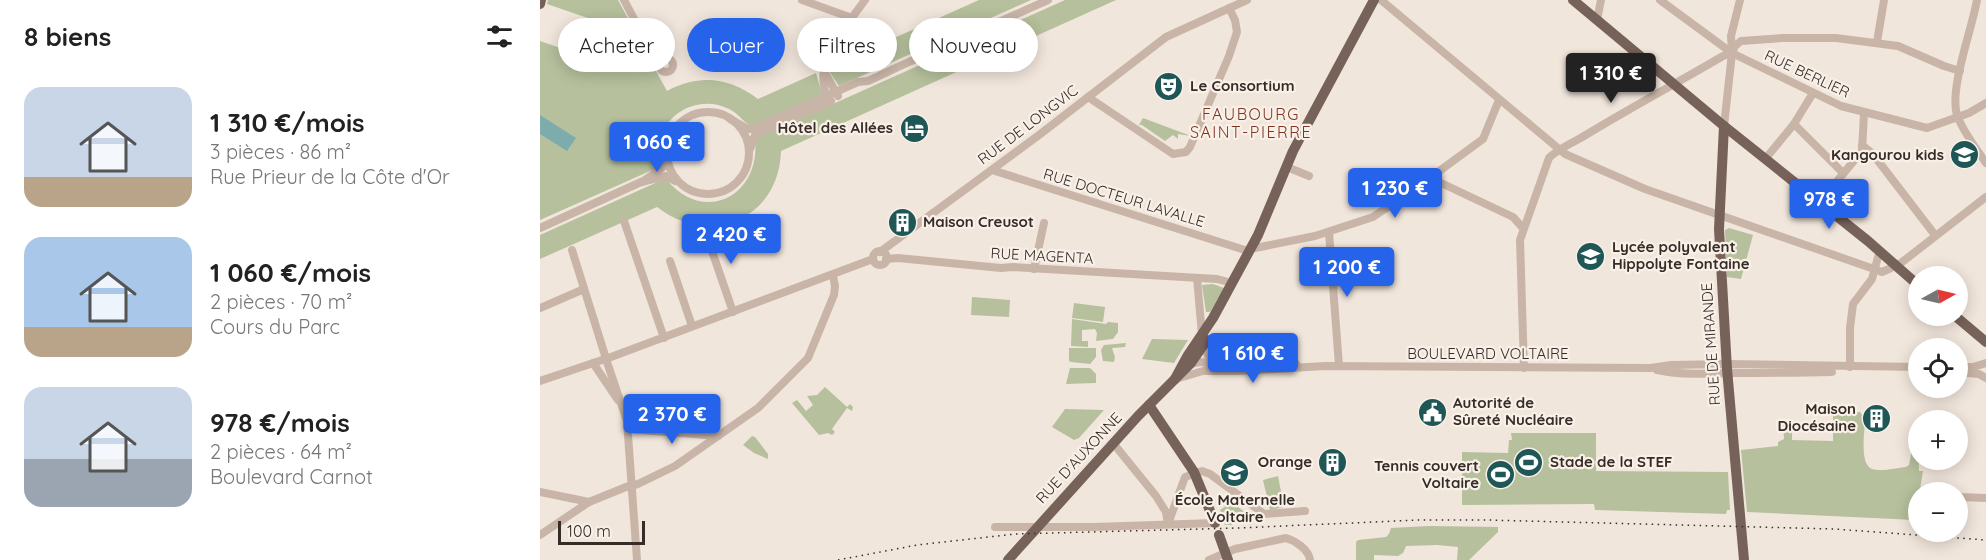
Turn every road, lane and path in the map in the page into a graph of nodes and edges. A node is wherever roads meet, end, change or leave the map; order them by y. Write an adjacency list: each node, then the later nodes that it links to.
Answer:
1 (624, 0): 14 (street)
2 (802, 0): 15 (street)
3 (865, 0): 15 (street)
4 (1048, 0): 24 (street)
5 (1247, 0): 13 (street, RUE DE LONGVIC)
6 (1573, 0): 16 (main road)
7 (1601, 0): 16 (street)
8 (1660, 0): 18 (street, RUE BERLIER)
9 (1740, 0): 18 (street)
10 (1884, 0): 17 (street)
11 (1977, 0): 19 (street)
12 (1374, 1): 27 (street); 41 (main road, RUE D'AUXONNE)
13 (1229, 8): 25 (street, RUE DE LONGVIC); 25 (street)
14 (634, 18)
15 (852, 18)
16 (1597, 20): 22 (main road)
17 (1876, 42): 18 (street); 19 (street)
18 (1732, 53): 22 (street); 23 (street, RUE BERLIER); 33 (street)
19 (1960, 71): 30 (street)
20 (824, 72): 26 (street)
21 (825, 72): 24 (street)
22 (1675, 84): 33 (main road); 36 (street)
23 (1813, 93): 29 (street, RUE BERLIER); 32 (street)
24 (838, 94): 26 (street)
25 (1088, 97): 42 (street, RUE DE LONGVIC)
26 (827, 99): 31 (street); 37 (street)
27 (1499, 100): 36 (street); 40 (street)
28 (1986, 103): 30 (street, RUE BERLIER)
29 (1864, 113): 30 (street, RUE BERLIER); 35 (street)
30 (1958, 116): 39 (street)
31 (730, 119): 34 (street); 37 (street)
32 (1794, 124): 38 (street); 43 (street)
33 (1724, 126): 38 (main road); 51 (main road, RUE DE MIRANDE)
34 (668, 144): 45 (street); 48 (street)
35 (1862, 145): 43 (street); 62 (street)
36 (1560, 151): 51 (street); 52 (street)
37 (748, 158): 48 (street)
38 (1766, 158): 50 (main road)
39 (1986, 163)
40 (1445, 166): 46 (street); 47 (street)
41 (1287, 167): 44 (street); 60 (main road, RUE D'AUXONNE)
42 (992, 170): 65 (street, RUE DOCTEUR LAVALLE); 66 (street, RUE DE LONGVIC)
43 (1843, 174): 50 (street)
44 (1310, 176)
45 (642, 182): 48 (street); 56 (street)
46 (1438, 182): 47 (street); 53 (street)
47 (1423, 183): 59 (street)
48 (684, 187)
49 (1986, 197): 62 (street)
50 (1819, 203): 61 (main road)
51 (1718, 214): 71 (street); 96 (main road, RUE DE MIRANDE)
52 (1528, 215): 53 (street); 58 (street)
53 (1513, 217): 58 (street)
54 (624, 221): 83 (street)
55 (1044, 224): 70 (street)
56 (540, 228)
57 (704, 228): 79 (street)
58 (1523, 228): 95 (street)
59 (1329, 232): 63 (street); 92 (street)
60 (1259, 234): 63 (street); 65 (main road, RUE D'AUXONNE)
61 (1857, 234): 67 (main road); 69 (main road)
62 (1935, 236): 69 (street)
63 (1274, 243): 65 (street)
64 (572, 250): 76 (street)
65 (1251, 250): 75 (main road, RUE D'AUXONNE); 80 (main road, RUE D'AUXONNE)
66 (884, 256): 70 (street, RUE MAGENTA); 72 (street, RUE MAGENTA)
67 (1878, 257): 69 (main road); 71 (street)
68 (670, 261): 81 (street)
69 (1894, 267): 71 (street); 74 (main road)
70 (1034, 269): 73 (street, RUE MAGENTA)
71 (1874, 269): 93 (street)
72 (833, 276): 79 (street); 107 (street)
73 (1197, 278): 75 (street, RUE MAGENTA); 78 (street)
74 (1908, 278)
75 (1232, 283): 80 (main road, RUE D'AUXONNE)
76 (584, 289): 77 (street); 86 (street)
77 (540, 308)
78 (1200, 308): 80 (street); 84 (street)
79 (733, 312): 81 (street)
80 (1216, 318): 84 (main road, RUE D'AUXONNE)
81 (692, 326): 83 (street)
82 (1967, 326): 85 (main road)
83 (664, 338): 86 (street)
84 (1201, 342): 87 (main road, RUE D'AUXONNE); 87 (main road, RUE D'AUXONNE); 89 (street, BOULEVARD VOLTAIRE)
85 (1986, 342)
86 (608, 358): 88 (street); 105 (street)
87 (1191, 362): 89 (street, BOULEVARD VOLTAIRE); 99 (street); 102 (main road, RUE D'AUXONNE)
88 (593, 363): 103 (street); 105 (street)
89 (1272, 363): 91 (street, BOULEVARD VOLTAIRE)
90 (1986, 363): 94 (street)
91 (1325, 366): 92 (street, BOULEVARD VOLTAIRE); 99 (street, BOULEVARD VOLTAIRE)
92 (1339, 366): 95 (street, BOULEVARD VOLTAIRE)
93 (1850, 367): 96 (street, BOULEVARD VOLTAIRE); 98 (street, BOULEVARD VOLTAIRE)
94 (1968, 367)
95 (1524, 368): 96 (street, BOULEVARD VOLTAIRE)
96 (1727, 369): 97 (street, BOULEVARD VOLTAIRE); 127 (main road, RUE DE MIRANDE)
97 (1908, 369)
98 (1908, 369)
99 (1203, 371): 102 (street, BOULEVARD VOLTAIRE)
100 (1968, 373): 101 (street)
101 (1986, 378)
102 (1175, 379): 104 (main road, RUE D'AUXONNE)
103 (540, 381)
104 (1149, 405): 108 (main road, RUE D'AUXONNE); 109 (main road)
105 (624, 410): 106 (street)
106 (629, 429): 107 (street); 110 (street)
107 (718, 436): 110 (street)
108 (1113, 443): 117 (street); 119 (main road, RUE D'AUXONNE)
109 (1194, 472): 115 (street); 116 (main road); 117 (street)
110 (632, 485): 114 (street); 123 (street)
111 (540, 492): 114 (street)
112 (1968, 497): 113 (street)
113 (1986, 498)
114 (589, 502): 120 (street)
115 (1305, 511)
116 (1215, 523): 117 (street)
117 (1168, 524): 119 (street)
118 (995, 527): 119 (street)
119 (1035, 528): 124 (main road, RUE D'AUXONNE)
120 (540, 535)
121 (1219, 535): 122 (main road)
122 (1226, 557): 125 (street); 126 (street)
123 (637, 560)
124 (1008, 560)
125 (1209, 560)
126 (1310, 560)
127 (1744, 560)

